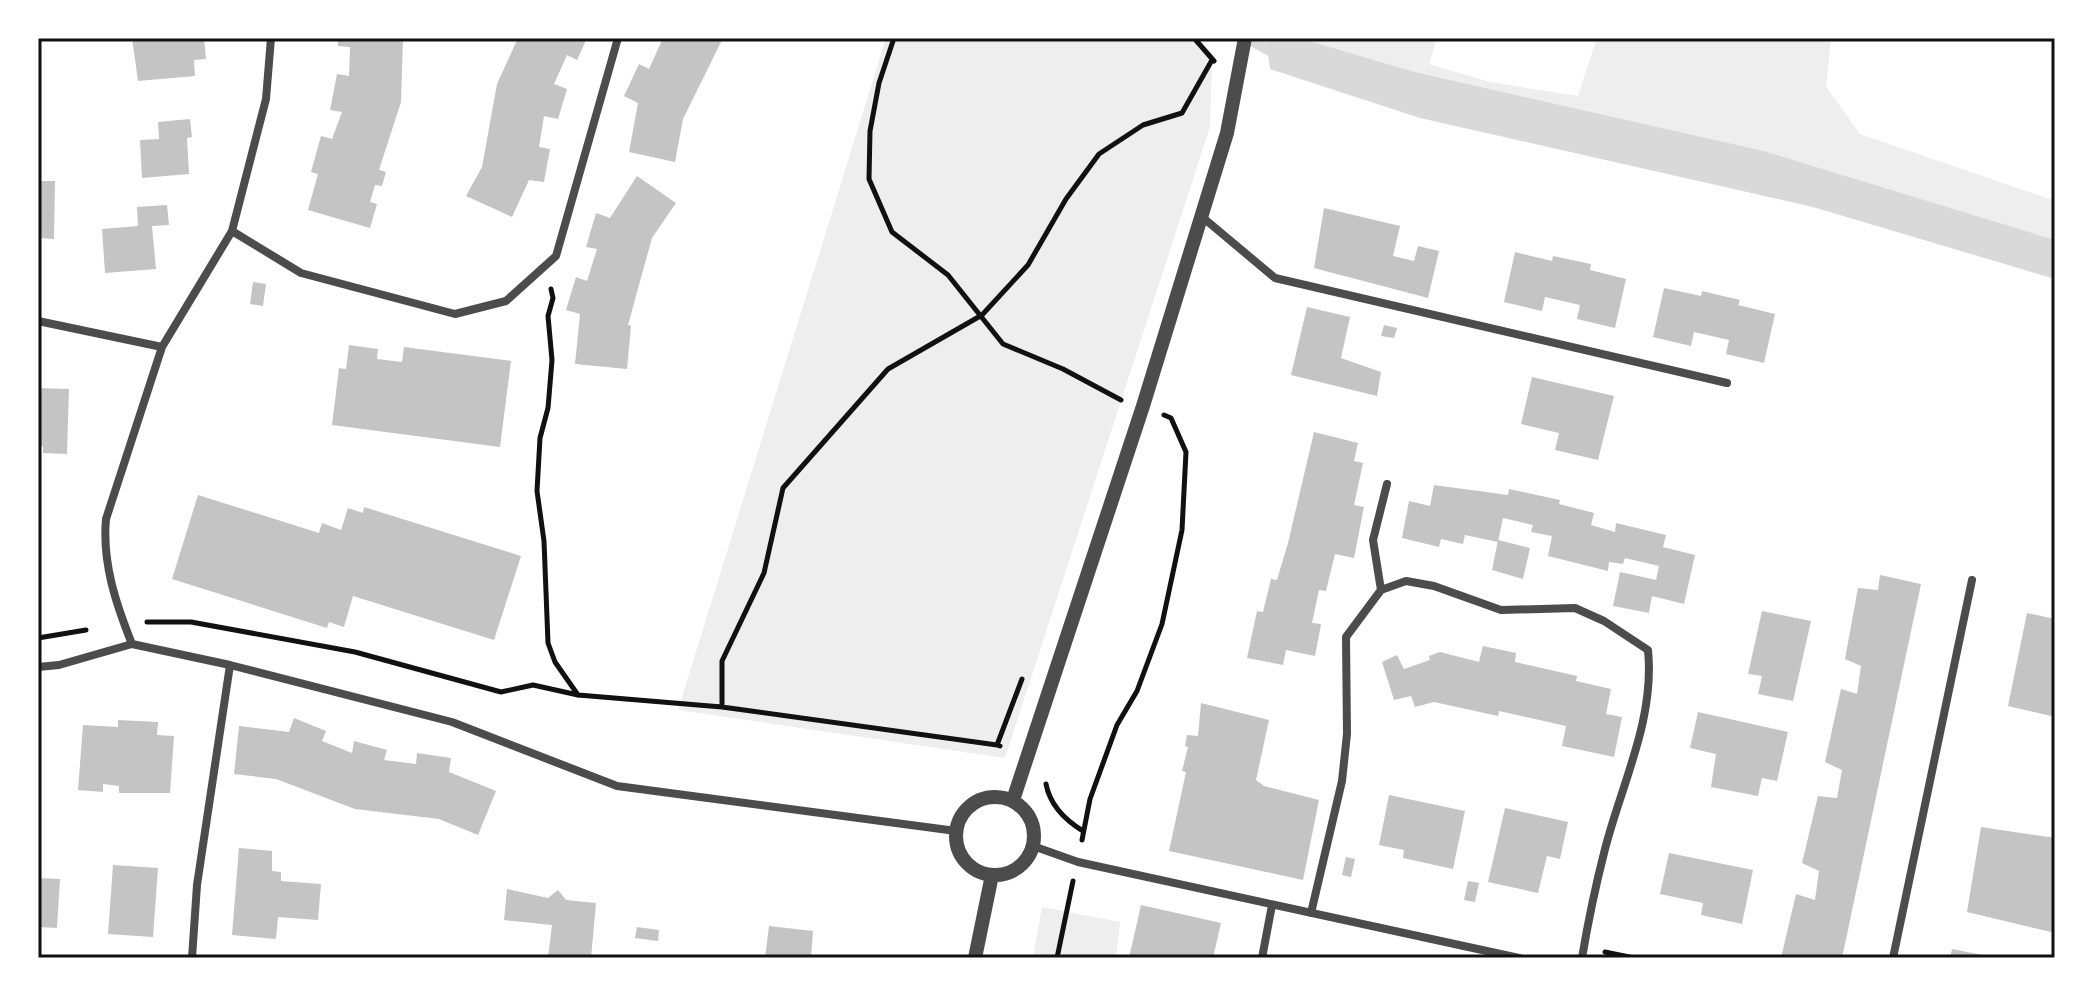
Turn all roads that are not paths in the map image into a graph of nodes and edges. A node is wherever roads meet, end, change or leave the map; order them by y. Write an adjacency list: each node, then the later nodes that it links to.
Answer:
1 (271, 38): 5 (street)
2 (618, 38): 5 (street)
3 (1245, 38): 4 (street)
4 (1200, 215): 8 (street); 15 (street)
5 (232, 231): 7 (street)
6 (38, 321): 7 (street)
7 (162, 347): 12 (street)
8 (1727, 383)
9 (1387, 484): 11 (street)
10 (1972, 580): 26 (street)
11 (1381, 590): 20 (street); 25 (street)
12 (132, 644): 13 (street); 14 (street)
13 (230, 665): 16 (street); 21 (street)
14 (38, 667)
15 (1013, 800): 16 (street); 17 (street)
16 (956, 831): 18 (street)
17 (1033, 846): 18 (street); 19 (street)
18 (992, 875): 22 (street)
19 (1272, 905): 20 (street); 23 (street)
20 (1311, 913): 24 (street)
21 (192, 958)
22 (975, 958)
23 (1262, 958)
24 (1519, 958)
25 (1582, 958)
26 (1893, 958)

